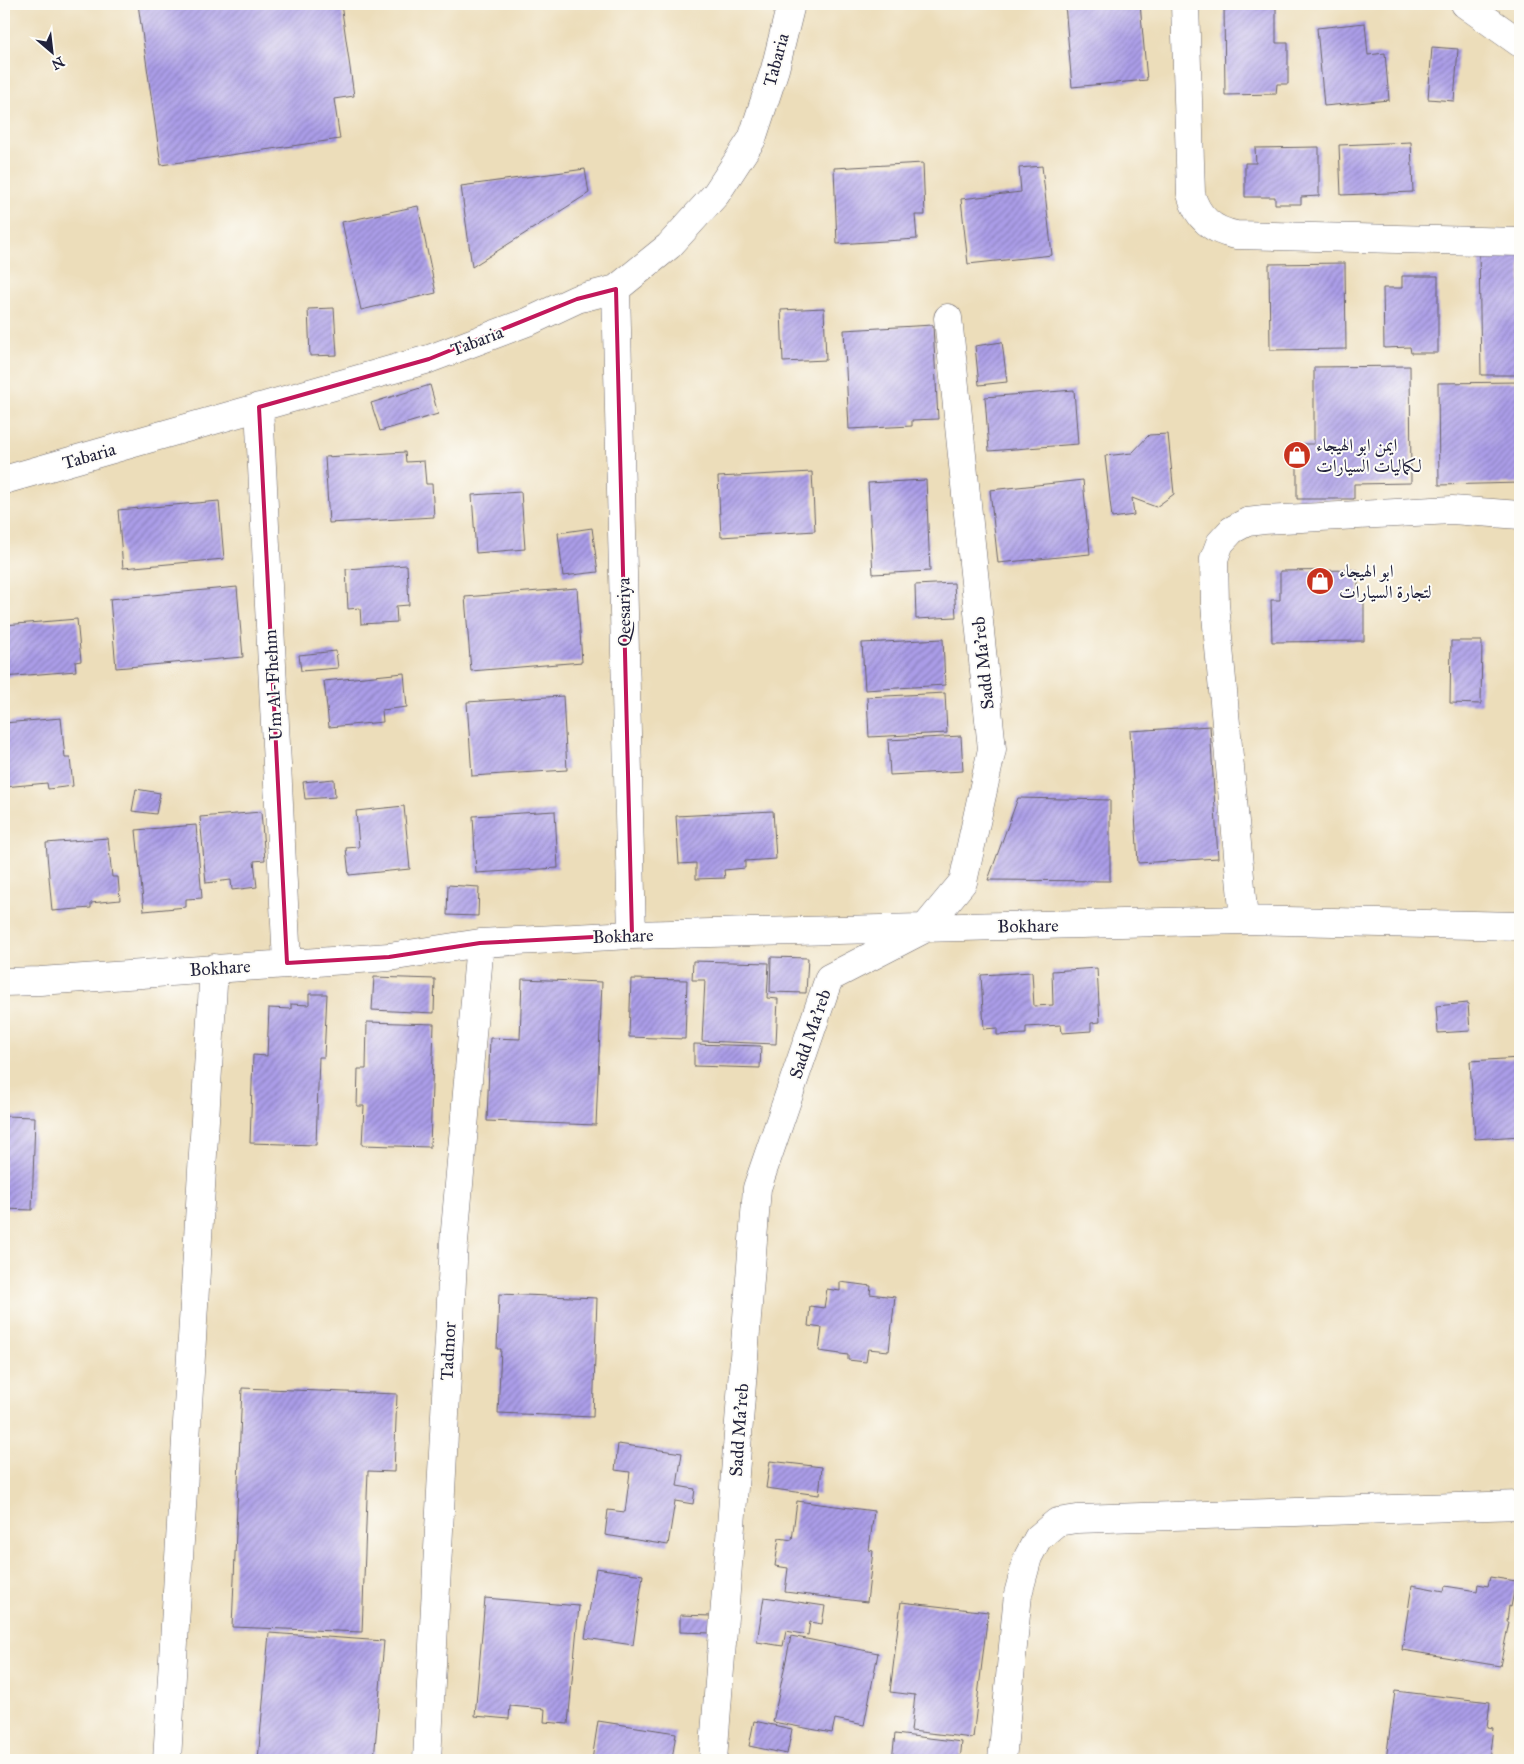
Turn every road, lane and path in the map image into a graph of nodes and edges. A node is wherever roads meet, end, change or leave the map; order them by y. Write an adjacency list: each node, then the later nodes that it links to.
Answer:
1 (791, 4): 6 (street, Tabaria)
2 (1185, 4): 5 (street)
3 (1465, 4): 4 (street)
4 (1520, 43)
5 (1520, 242)
6 (616, 289): 8 (street, Tabaria); 14 (street, Qeesariya)
7 (948, 318): 13 (street, Sadd Ma'reb)
8 (259, 407): 9 (street, Tabaria); 16 (street, Um Al-Fhehm)
9 (4, 480)
10 (1520, 515): 11 (street)
11 (1244, 920): 12 (street, Bokhare); 13 (street, Bokhare)
12 (1520, 926)
13 (924, 929): 14 (street, Bokhare); 22 (street, Sadd Ma'reb)
14 (632, 935): 15 (street, Bokhare)
15 (480, 943): 16 (street, Bokhare); 21 (street, Tadmor)
16 (287, 963): 17 (street, Bokhare)
17 (214, 968): 18 (street, Bokhare); 20 (street)
18 (4, 982)
19 (1520, 1505): 23 (street)
20 (167, 1760)
21 (427, 1760)
22 (713, 1760)
23 (1002, 1760)

